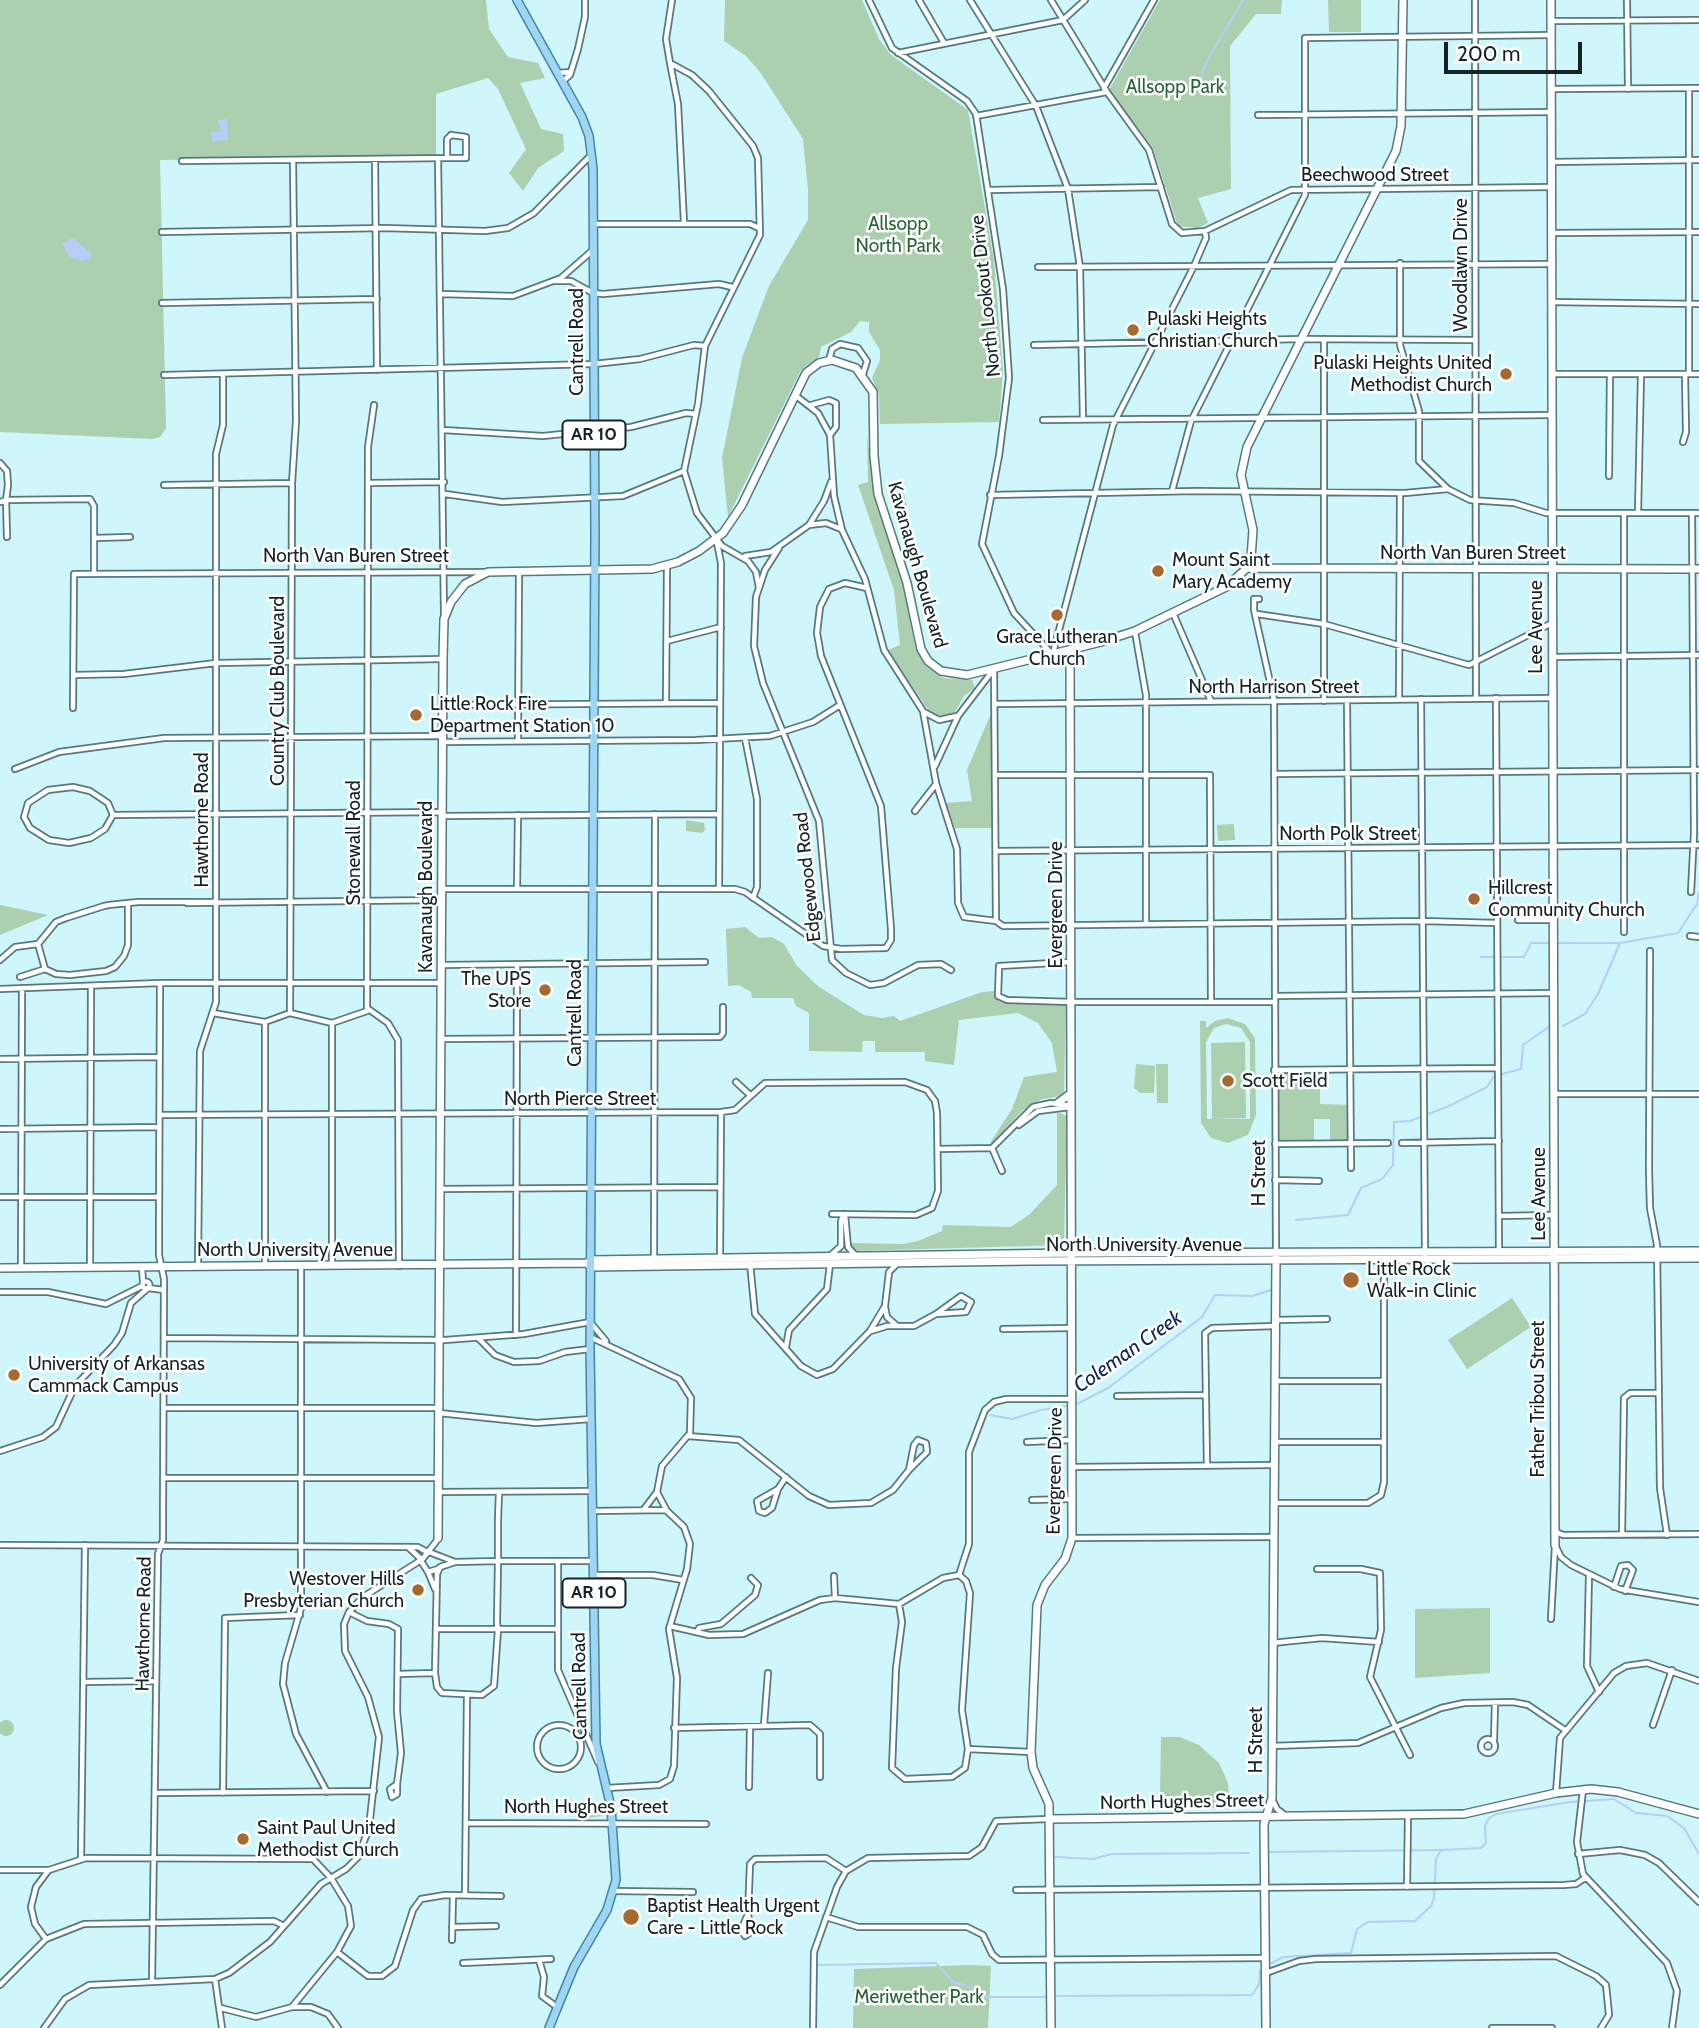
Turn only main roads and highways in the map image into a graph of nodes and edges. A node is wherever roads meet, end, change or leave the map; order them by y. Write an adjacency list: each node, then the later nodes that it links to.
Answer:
1 (517, 0): 2 (main road, Cantrell Road / AR 10)
2 (549, 2028)

